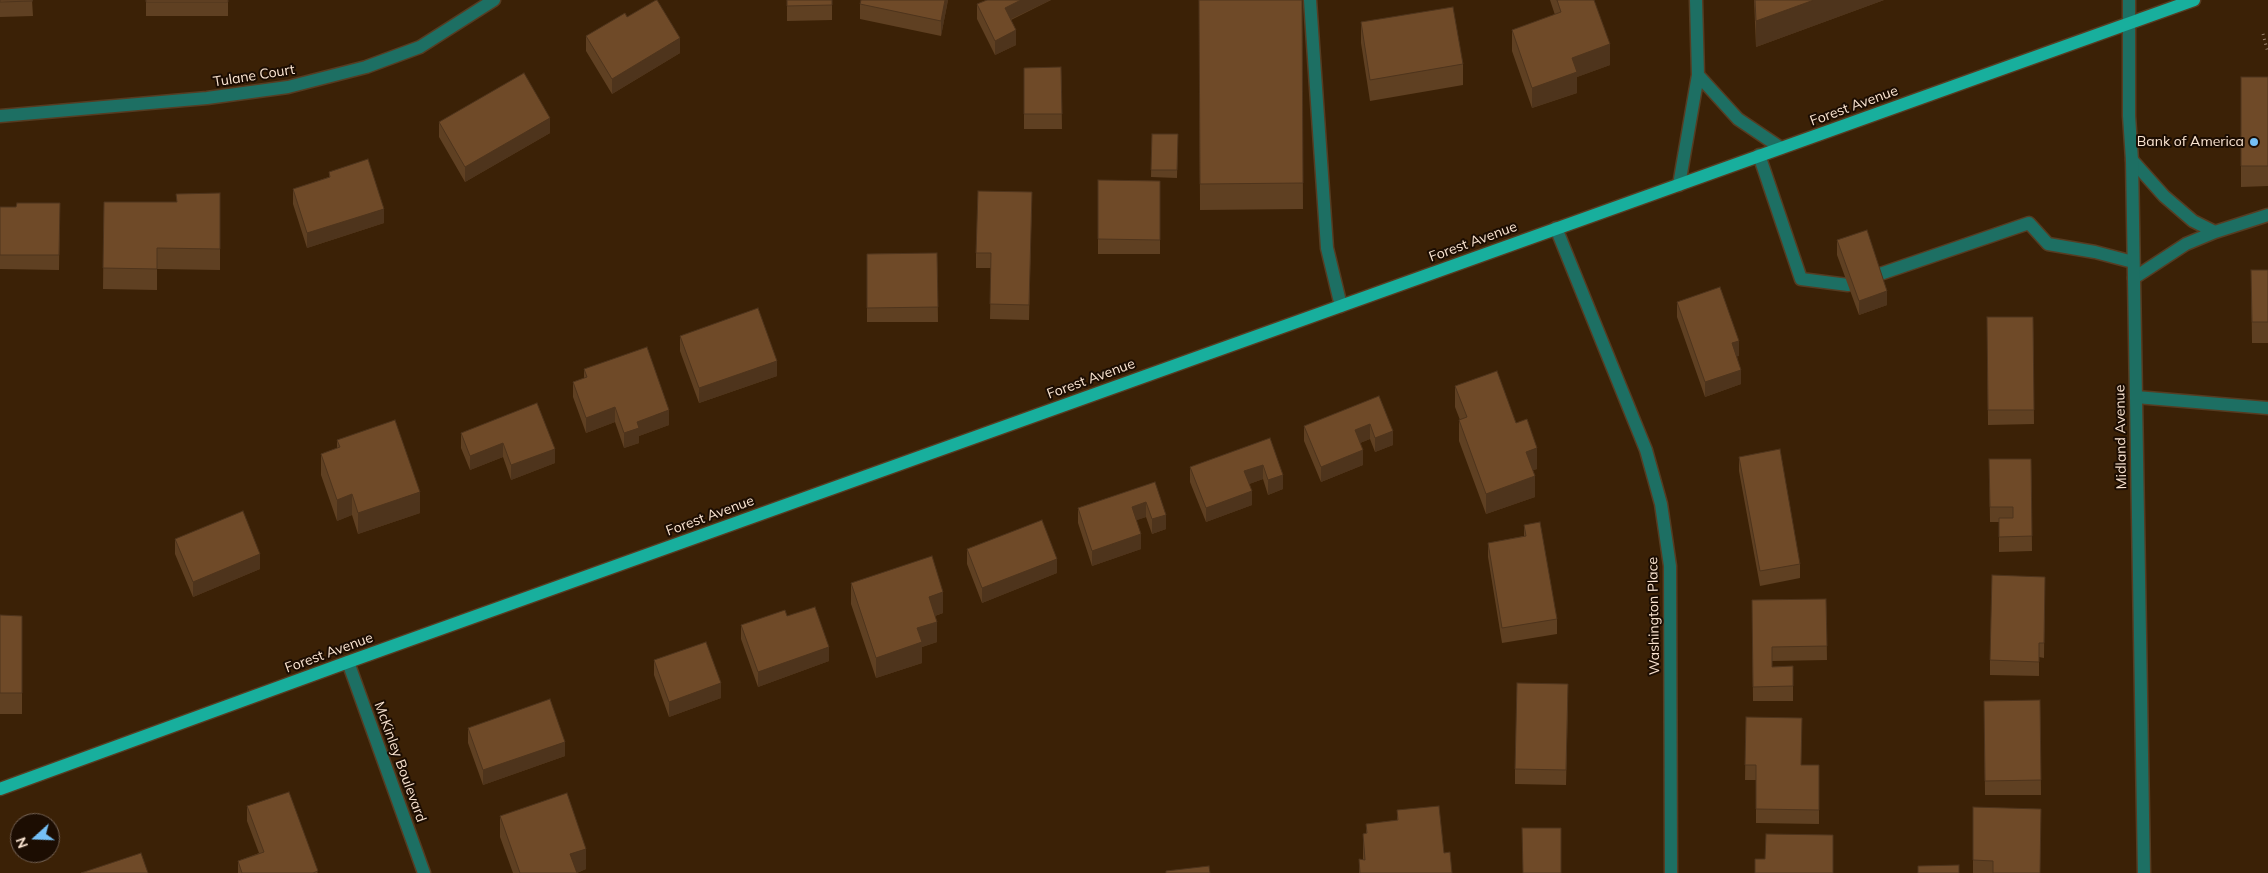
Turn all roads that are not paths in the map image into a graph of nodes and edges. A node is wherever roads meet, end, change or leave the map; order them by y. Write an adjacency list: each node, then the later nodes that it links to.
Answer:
1 (494, 0): 8 (street, Tulane Court)
2 (1310, 0): 18 (street)
3 (1696, 0): 7 (street)
4 (2129, 0): 6 (street, Midland Avenue)
5 (2194, 0): 6 (main road, Forest Avenue)
6 (2129, 23): 9 (main road, Forest Avenue); 11 (street, Midland Avenue)
7 (1698, 75): 9 (street); 12 (street)
8 (0, 116)
9 (1781, 148): 10 (main road, Forest Avenue)
10 (1759, 155): 12 (main road, Forest Avenue); 16 (street)
11 (2132, 160): 15 (street); 16 (street, Midland Avenue)
12 (1679, 186): 14 (main road, Forest Avenue)
13 (2268, 215): 15 (street)
14 (1556, 228): 18 (main road, Forest Avenue); 24 (street, Washington Place)
15 (2215, 232): 17 (street)
16 (2133, 262): 17 (street, Midland Avenue)
17 (2134, 278): 19 (street, Midland Avenue)
18 (1341, 306): 21 (main road, Forest Avenue)
19 (2136, 397): 20 (street); 25 (street, Midland Avenue)
20 (2268, 408)
21 (348, 662): 22 (main road, Forest Avenue); 23 (street, McKinley Boulevard)
22 (0, 789)
23 (424, 873)
24 (1671, 873)
25 (2144, 873)

